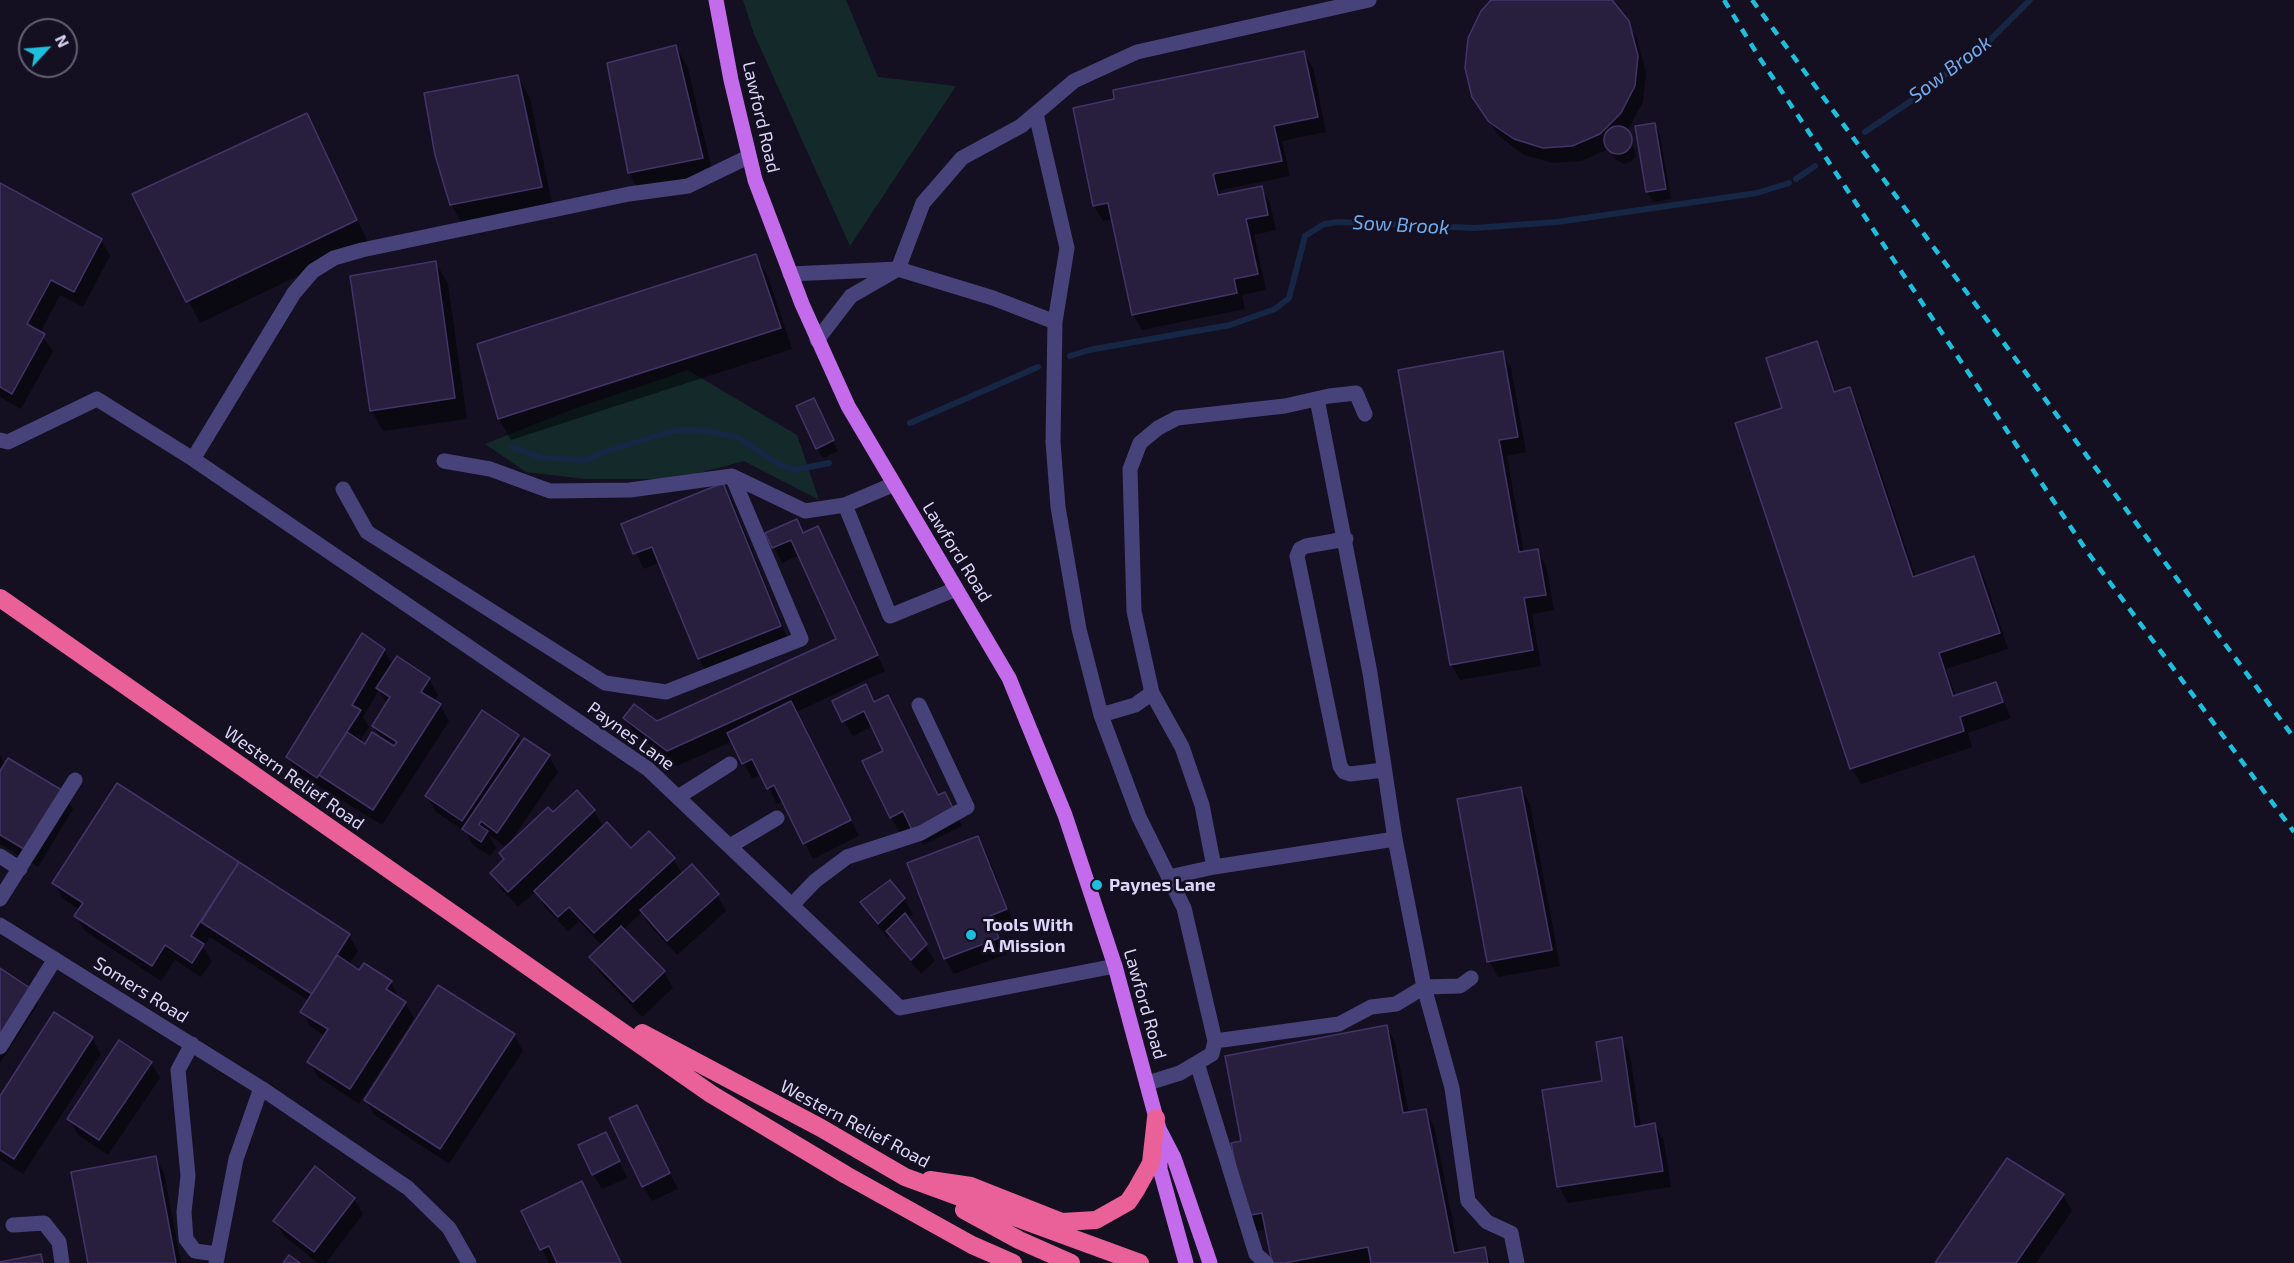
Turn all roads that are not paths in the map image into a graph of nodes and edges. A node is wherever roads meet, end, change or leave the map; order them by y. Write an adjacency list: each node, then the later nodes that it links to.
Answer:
1 (717, 0): 4 (main road, Lawford Road)
2 (1369, 0): 3 (street)
3 (1036, 114): 5 (street); 7 (street)
4 (748, 157): 6 (main road, Lawford Road); 12 (street)
5 (898, 269): 6 (street); 7 (street); 8 (street)
6 (790, 274): 8 (main road, Lawford Road)
7 (1055, 322): 23 (street)
8 (817, 340): 15 (main road, Lawford Road)
9 (1317, 399): 10 (street); 18 (street); 21 (street)
10 (1365, 414)
11 (0, 440): 12 (street, Paynes Lane)
12 (193, 459): 27 (street, Paynes Lane)
13 (444, 461): 14 (street)
14 (732, 476): 16 (street); 17 (street)
15 (892, 485): 17 (street); 19 (main road, Lawford Road)
16 (343, 489)
17 (845, 505): 19 (street)
18 (1346, 539): 25 (street); 25 (street)
19 (957, 589): 39 (main road, Lawford Road)
20 (0, 598): 42 (highway, Western Relief Road)
21 (1152, 693): 23 (street); 32 (street)
22 (919, 705): 36 (street)
23 (1101, 715): 34 (street)
24 (730, 764): 27 (street)
25 (1384, 770): 29 (street)
26 (75, 780): 33 (street)
27 (678, 796): 30 (street, Paynes Lane)
28 (777, 818): 30 (street)
29 (1395, 838): 32 (street); 41 (street)
30 (730, 846): 36 (street, Paynes Lane)
31 (0, 856): 33 (street)
32 (1214, 867): 34 (street)
33 (20, 869): 35 (street)
34 (1169, 877): 43 (street)
35 (0, 899)
36 (792, 905): 39 (street, Paynes Lane)
37 (0, 925): 38 (street, Somers Road)
38 (55, 959): 44 (street, Somers Road); 45 (street)
39 (1115, 966): 47 (main road, Lawford Road)
40 (1471, 978): 41 (street)
41 (1424, 987): 43 (street); 63 (street)
42 (564, 992): 50 (highway, Western Relief Road); 57 (highway, Western Relief Road)
43 (1215, 1041): 46 (street)
44 (192, 1044): 48 (street, Somers Road); 52 (street)
45 (0, 1047)
46 (1197, 1063): 47 (street); 62 (street)
47 (1148, 1083): 49 (main road, Lawford Road)
48 (261, 1088): 53 (street); 56 (street, Somers Road)
49 (1158, 1123): 50 (highway); 60 (main road, Lawford Road); 61 (main road, Lawford Road)
50 (905, 1177): 58 (highway); 59 (highway, Western Relief Road)
51 (13, 1225): 54 (street)
52 (195, 1251): 53 (street); 55 (street)
53 (217, 1259)
54 (62, 1263)
55 (185, 1263)
56 (469, 1263)
57 (1012, 1263)
58 (1071, 1263)
59 (1140, 1263)
60 (1186, 1263)
61 (1210, 1263)
62 (1266, 1263)
63 (1517, 1263)

